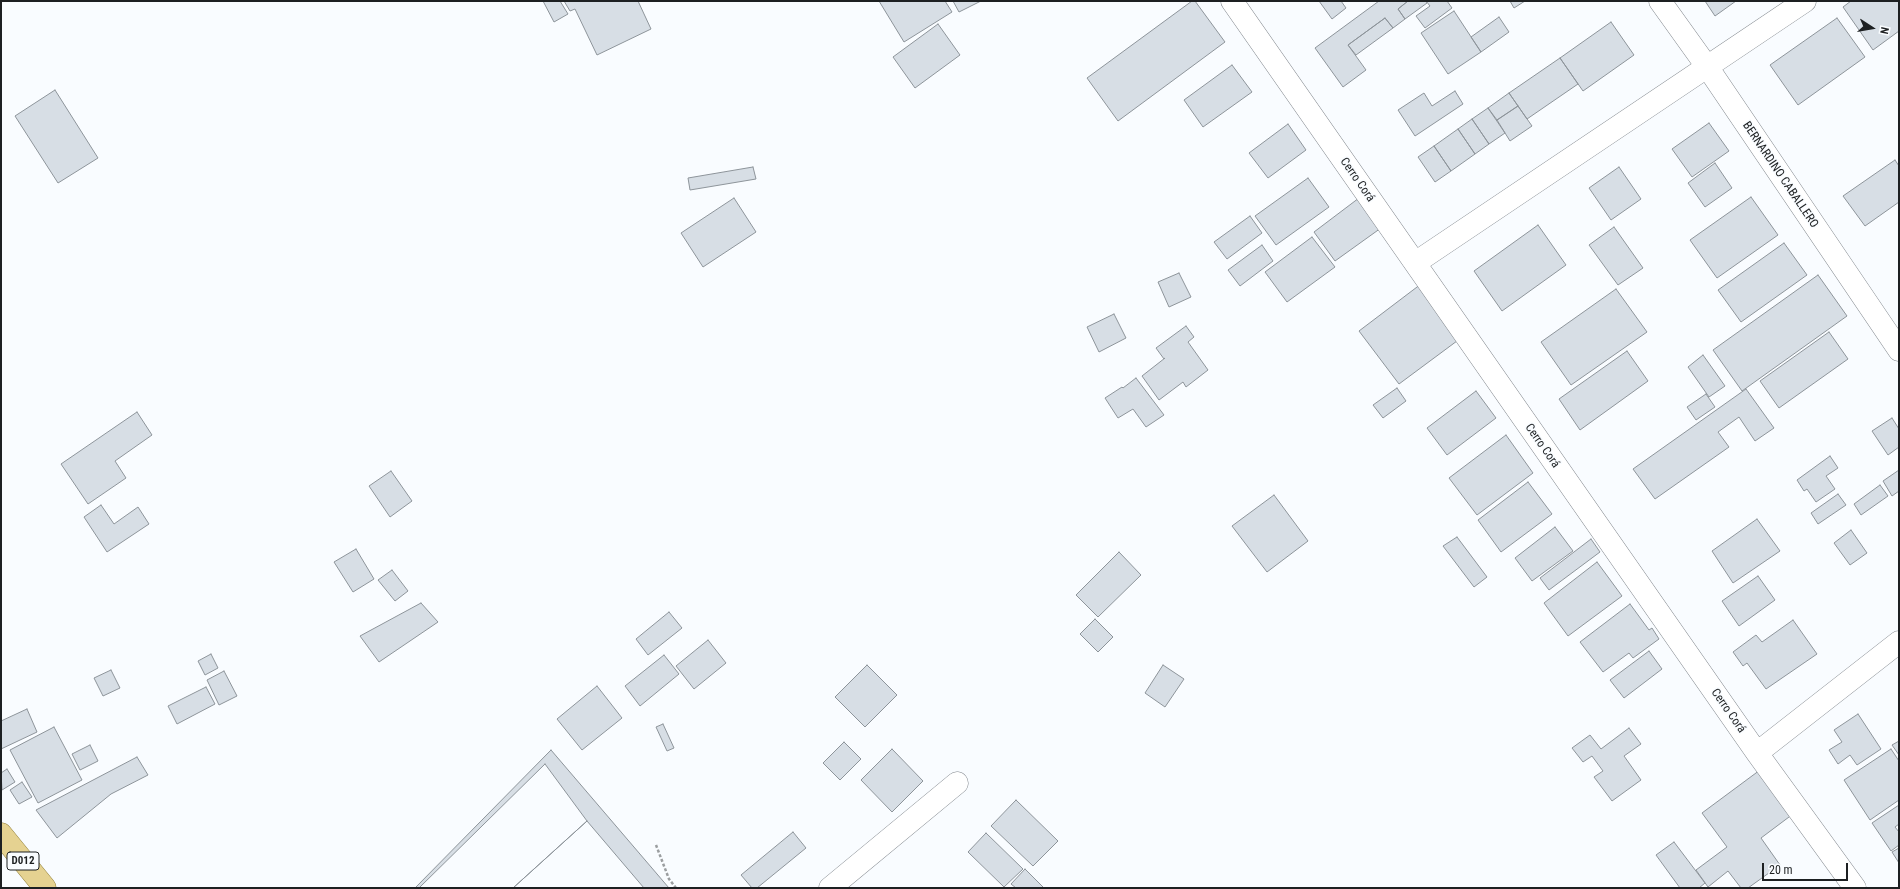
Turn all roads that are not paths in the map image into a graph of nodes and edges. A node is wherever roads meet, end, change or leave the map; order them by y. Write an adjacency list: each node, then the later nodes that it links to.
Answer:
1 (1232, 1): 5 (street, Cerro Corá)
2 (1660, 1): 4 (street, BERNARDINO CABALLERO)
3 (1805, 1): 4 (street)
4 (1708, 68): 5 (street); 6 (street, BERNARDINO CABALLERO)
5 (1415, 263): 8 (street, Cerro Corá)
6 (1899, 350)
7 (1899, 642): 8 (street)
8 (1757, 753): 13 (street, Cerro Corá)
9 (957, 783): 12 (street)
10 (1, 834): 11 (main road, D012)
11 (45, 888)
12 (830, 888)
13 (1856, 888)

